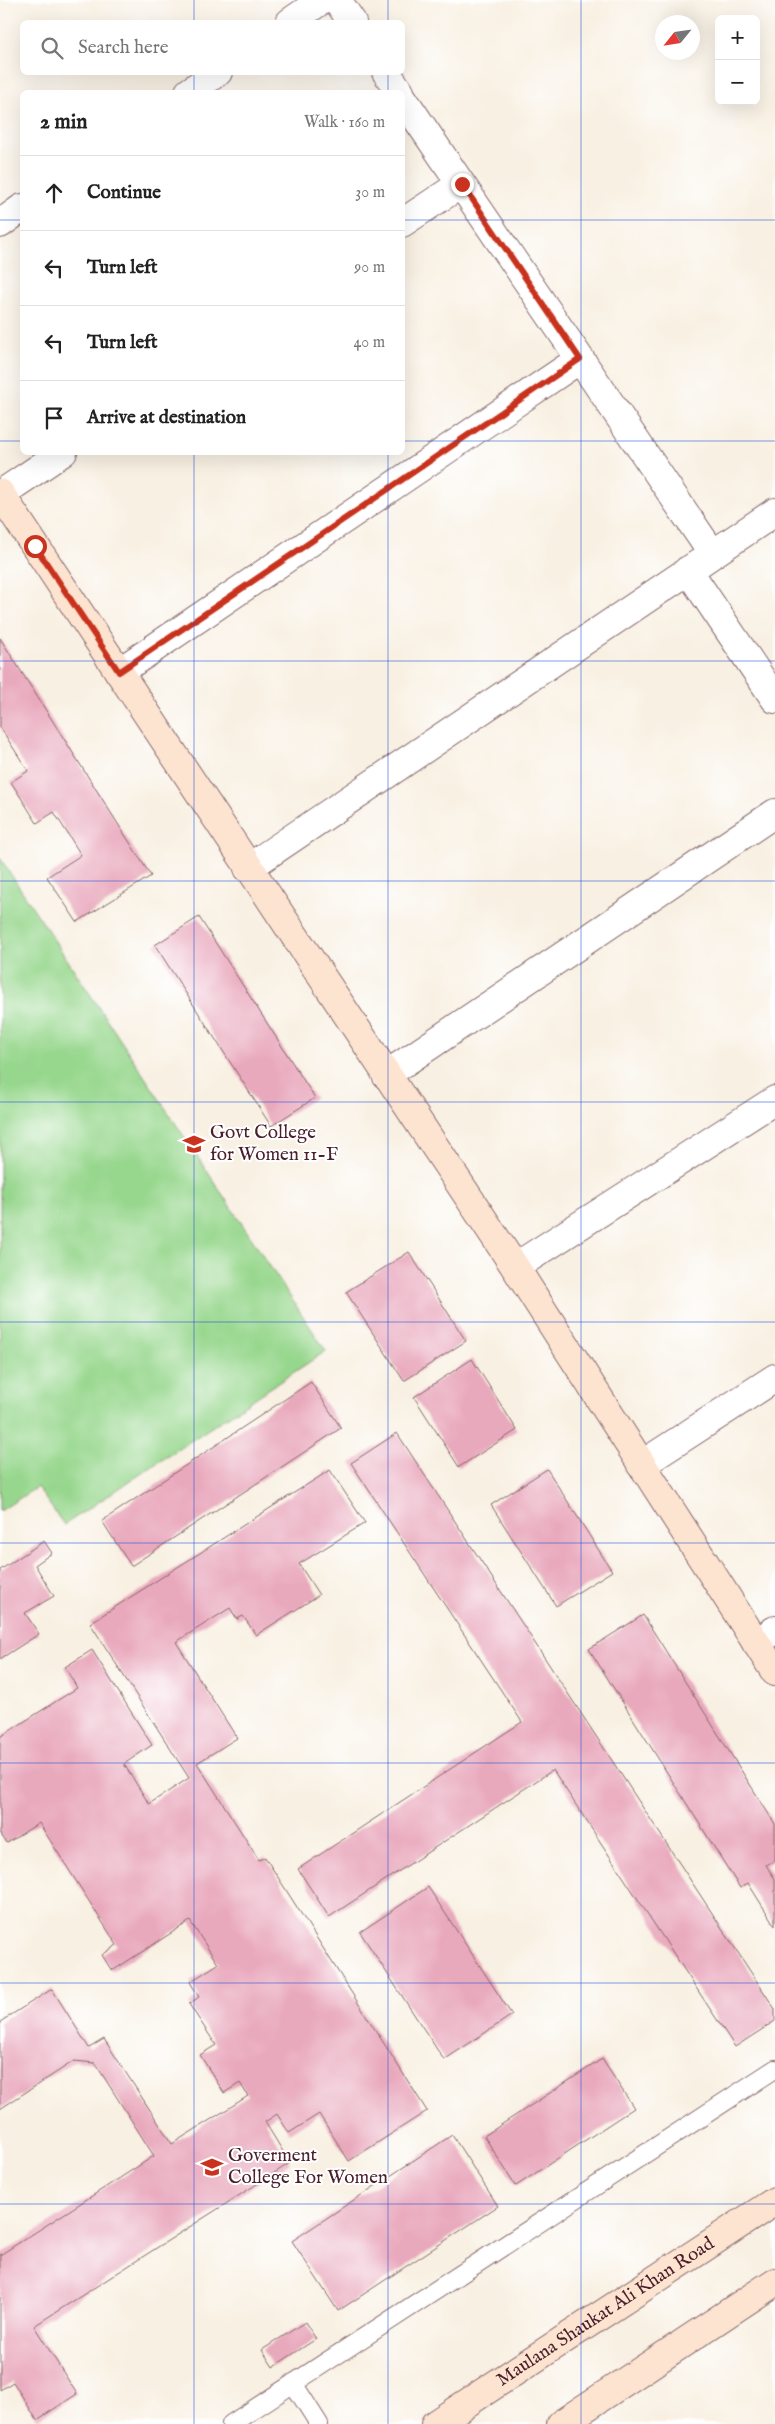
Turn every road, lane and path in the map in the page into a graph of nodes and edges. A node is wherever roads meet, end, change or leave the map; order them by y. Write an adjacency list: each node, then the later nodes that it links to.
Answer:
1 (322, 0): 3 (street)
2 (337, 0): 4 (street)
3 (293, 20)
4 (351, 20)
5 (214, 75): 7 (street)
6 (388, 75): 8 (street)
7 (192, 90)
8 (399, 90)
9 (405, 101): 10 (street)
10 (462, 184): 12 (street); 14 (street)
11 (20, 209): 13 (street)
12 (405, 222)
13 (0, 224)
14 (580, 359): 18 (street); 20 (street)
15 (58, 455): 16 (street)
16 (0, 494): 20 (street)
17 (775, 512): 18 (street)
18 (712, 553): 19 (street)
19 (688, 570): 21 (street); 23 (street)
20 (119, 672): 23 (street)
21 (775, 698)
22 (775, 813): 24 (street)
23 (248, 868): 24 (street)
24 (386, 1075): 26 (street)
25 (775, 1100): 26 (street)
26 (515, 1267): 28 (street)
27 (775, 1378): 28 (street)
28 (642, 1465): 29 (street)
29 (765, 1636): 30 (street)
30 (775, 1672)
31 (775, 2070): 34 (lane)
32 (775, 2200): 37 (street, Maulana Shaukat Ali Khan Road)
33 (775, 2282): 38 (street)
34 (293, 2383): 35 (lane); 36 (lane)
35 (231, 2424)
36 (319, 2424)
37 (434, 2424)
38 (561, 2424)

